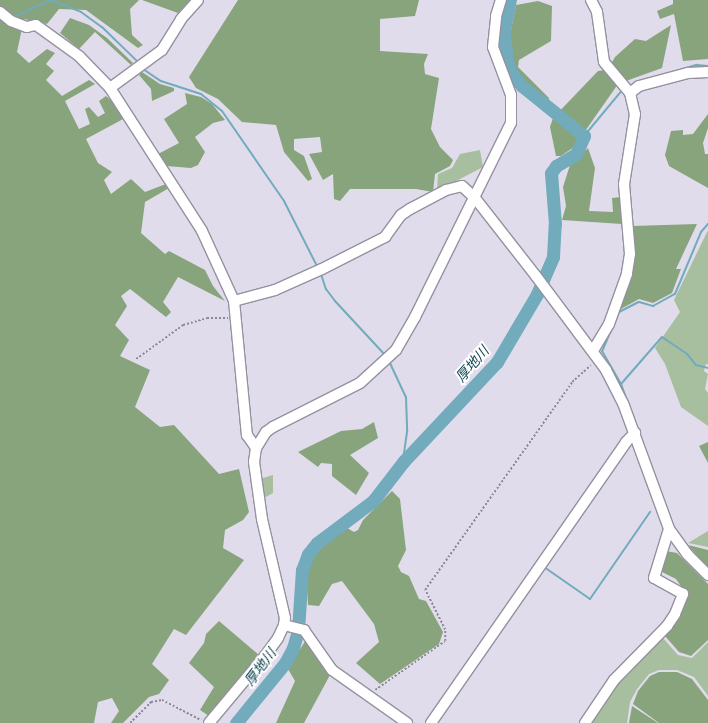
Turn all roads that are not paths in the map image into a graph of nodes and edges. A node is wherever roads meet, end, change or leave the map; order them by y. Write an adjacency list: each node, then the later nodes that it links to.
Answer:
1 (198, 0): 6 (street)
2 (501, 0): 8 (street)
3 (591, 0): 7 (street)
4 (0, 12): 6 (street)
5 (708, 72): 7 (street)
6 (110, 88): 9 (street)
7 (626, 88): 10 (street)
8 (474, 198): 9 (street); 10 (street); 12 (street)
9 (234, 301): 12 (street)
10 (596, 355): 11 (street)
11 (635, 433): 13 (street); 18 (street)
12 (256, 448): 15 (street)
13 (669, 529): 14 (street); 19 (street)
14 (708, 575)
15 (288, 625): 16 (street); 17 (street)
16 (209, 723)
17 (407, 723)
18 (431, 723)
19 (585, 723)

